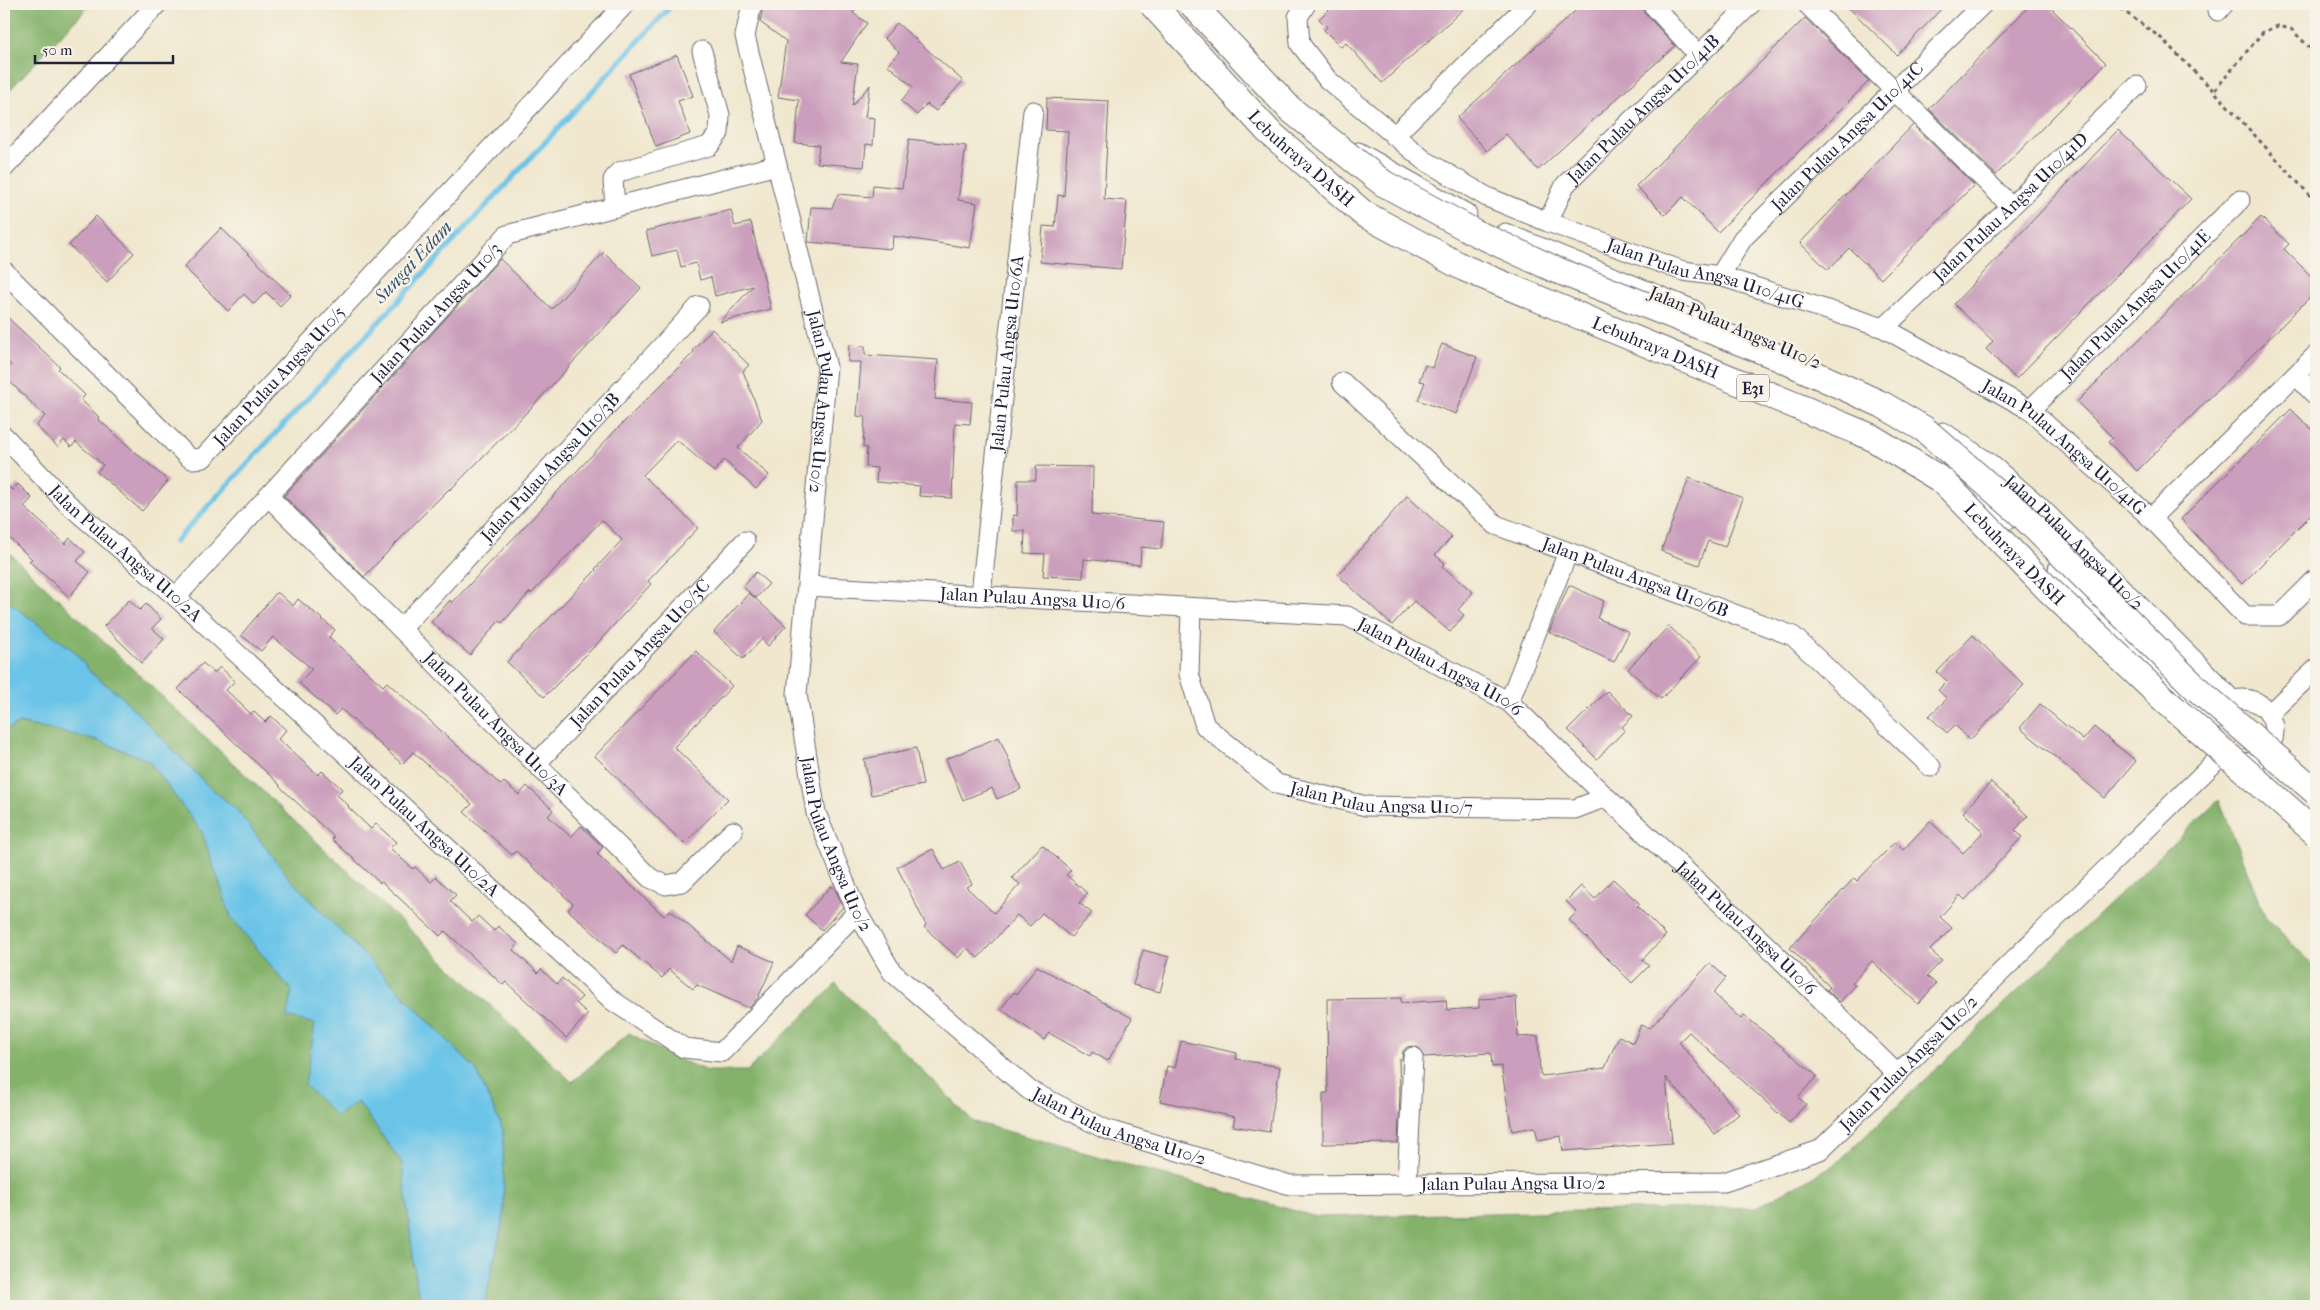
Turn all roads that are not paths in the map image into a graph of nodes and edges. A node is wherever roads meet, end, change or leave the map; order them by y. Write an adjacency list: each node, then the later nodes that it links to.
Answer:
1 (157, 4): 21 (street)
2 (625, 4): 26 (street, Jalan Pulau Angsa U10/5)
3 (752, 4): 20 (street, Jalan Pulau Angsa U10/2)
4 (1152, 4): 60 (highway, Lebuhraya DASH / E31, bridge)
5 (1160, 4): 50 (street, Jalan Pulau Angsa U10/2)
6 (1192, 4): 57 (highway, Lebuhraya DASH / E31, bridge)
7 (1208, 4): 47 (street, Jalan Pulau Angsa U10/2)
8 (1306, 4): 19 (street, Jalan Pulau Angsa U10/41G)
9 (1528, 4): 19 (street)
10 (1652, 4): 15 (street)
11 (1751, 4): 15 (street, Jalan Pulau Angsa U10/41B)
12 (1806, 4): 17 (street)
13 (1983, 4): 17 (street, Jalan Pulau Angsa U10/41C)
14 (702, 51): 24 (street)
15 (1698, 55): 25 (street, Jalan Pulau Angsa U10/41B)
16 (2137, 86): 23 (street, Jalan Pulau Angsa U10/41D)
17 (1894, 91): 23 (street); 27 (street, Jalan Pulau Angsa U10/41C)
18 (1033, 111): 42 (street, Jalan Pulau Angsa U10/6A)
19 (1394, 136): 25 (street, Jalan Pulau Angsa U10/41G)
20 (777, 164): 24 (street, Jalan Pulau Angsa U10/3); 41 (street, Jalan Pulau Angsa U10/2)
21 (4, 168)
22 (2240, 200): 34 (street, Jalan Pulau Angsa U10/41E)
23 (2011, 206): 29 (street, Jalan Pulau Angsa U10/41D)
24 (616, 207): 36 (street, Jalan Pulau Angsa U10/3)
25 (1548, 222): 27 (street, Jalan Pulau Angsa U10/41G)
26 (4, 271)
27 (1720, 276): 29 (street, Jalan Pulau Angsa U10/41G)
28 (699, 306): 45 (street, Jalan Pulau Angsa U10/3B)
29 (1884, 328): 34 (street, Jalan Pulau Angsa U10/41G)
30 (2316, 355): 31 (street)
31 (2296, 375): 33 (street); 37 (street)
32 (1342, 382): 39 (street, Jalan Pulau Angsa U10/6B)
33 (2316, 396)
34 (2030, 410): 37 (street, Jalan Pulau Angsa U10/41G)
35 (4, 436): 43 (street, Jalan Pulau Angsa U10/2A)
36 (268, 496): 43 (street, Jalan Pulau Angsa U10/3); 45 (street, Jalan Pulau Angsa U10/3A)
37 (2151, 518): 40 (street, Jalan Pulau Angsa U10/41G)
38 (745, 541): 54 (street, Jalan Pulau Angsa U10/3C)
39 (1568, 552): 48 (street); 55 (street, Jalan Pulau Angsa U10/6B)
40 (2316, 579)
41 (808, 586): 42 (street, Jalan Pulau Angsa U10/6); 61 (street, Jalan Pulau Angsa U10/2)
42 (982, 594): 44 (street, Jalan Pulau Angsa U10/6)
43 (176, 598): 61 (street, Jalan Pulau Angsa U10/2A)
44 (1191, 609): 48 (street, Jalan Pulau Angsa U10/6); 58 (street, Jalan Pulau Angsa U10/7)
45 (401, 629): 54 (street, Jalan Pulau Angsa U10/3A)
46 (2316, 669): 49 (street)
47 (2232, 700): 49 (street); 50 (street)
48 (1509, 702): 58 (street, Jalan Pulau Angsa U10/6)
49 (2269, 714): 51 (street)
50 (2211, 723): 52 (street)
51 (2272, 744): 53 (street); 56 (street)
52 (2221, 756): 53 (street); 63 (street, Jalan Pulau Angsa U10/2)
53 (2248, 763): 60 (street)
54 (536, 764): 59 (street, Jalan Pulau Angsa U10/3A)
55 (1931, 767)
56 (2316, 787)
57 (2316, 792)
58 (1606, 797): 63 (street, Jalan Pulau Angsa U10/6)
59 (732, 831)
60 (2316, 834)
61 (857, 912): 64 (street, Jalan Pulau Angsa U10/2)
62 (1413, 1057): 64 (street)
63 (1898, 1074): 64 (street, Jalan Pulau Angsa U10/2)
64 (1407, 1184)

